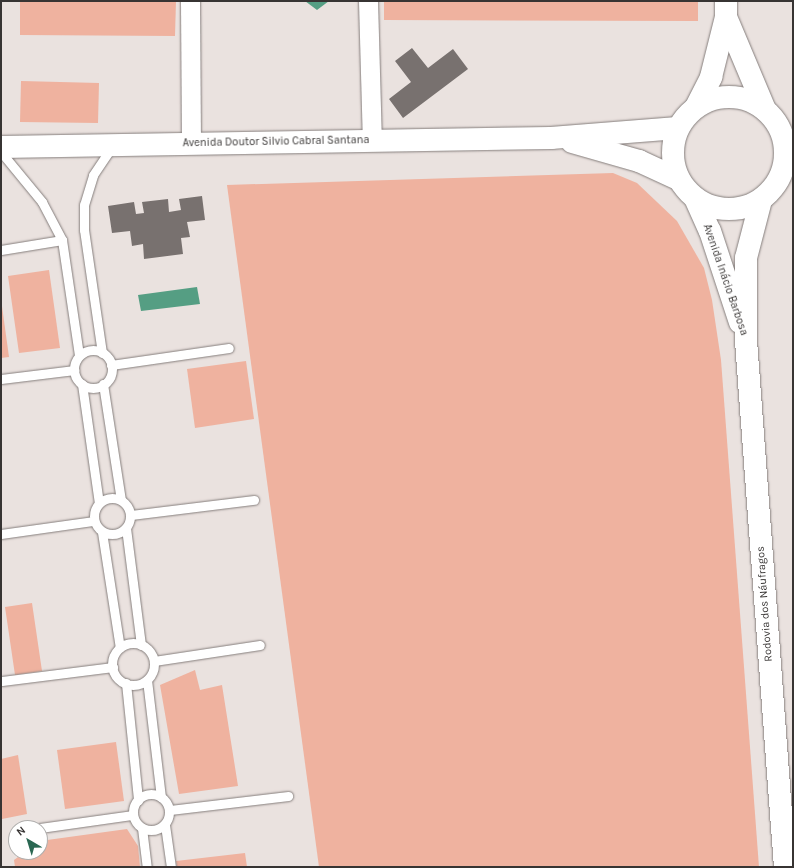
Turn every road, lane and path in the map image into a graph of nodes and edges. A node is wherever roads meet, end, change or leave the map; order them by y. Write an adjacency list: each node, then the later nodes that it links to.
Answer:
1 (190, 1): 9 (street)
2 (368, 1): 8 (street)
3 (726, 9): 4 (main road); 5 (main road)
4 (696, 107): 5 (main road); 6 (main road)
5 (765, 110): 15 (main road)
6 (678, 128): 7 (main road, Avenida Doutor Silvio Cabral Santana); 13 (main road)
7 (551, 138): 8 (main road, Avenida Doutor Silvio Cabral Santana); 13 (main road, Avenida Doutor Silvio Cabral Santana)
8 (372, 140): 9 (main road, Avenida Doutor Silvio Cabral Santana)
9 (191, 143): 10 (main road, Avenida Doutor Silvio Cabral Santana)
10 (113, 146): 11 (main road, Avenida Doutor Silvio Cabral Santana); 20 (lane)
11 (1, 147)
12 (1, 152): 16 (lane)
13 (678, 179): 14 (main road)
14 (695, 198): 15 (main road); 18 (main road, Avenida Inácio Barbosa)
15 (761, 200): 18 (main road, Avenida Inácio Barbosa)
16 (62, 240): 17 (lane); 21 (lane)
17 (1, 250)
18 (746, 341): 53 (main road, Rodovia dos Náufragos)
19 (229, 348): 22 (lane)
20 (102, 353): 21 (lane); 22 (lane)
21 (80, 355): 23 (lane)
22 (111, 365): 26 (lane)
23 (74, 370): 24 (lane); 25 (lane)
24 (1, 379)
25 (82, 384): 26 (lane); 29 (lane)
26 (103, 384): 27 (lane)
27 (121, 500): 29 (lane); 30 (lane)
28 (254, 500): 30 (lane)
29 (99, 503): 31 (lane)
30 (130, 515): 32 (lane)
31 (94, 521): 33 (lane); 34 (lane)
32 (126, 528): 33 (lane); 35 (lane)
33 (102, 532): 37 (lane)
34 (1, 534)
35 (141, 645): 37 (lane); 38 (lane)
36 (260, 645): 38 (lane)
37 (120, 648): 39 (lane)
38 (154, 661): 40 (lane)
39 (113, 667): 41 (lane); 42 (lane)
40 (146, 680): 42 (lane); 43 (lane)
41 (2, 681)
42 (126, 683): 45 (lane)
43 (161, 796): 45 (lane); 46 (lane)
44 (288, 796): 46 (lane)
45 (138, 800): 47 (lane)
46 (170, 810): 48 (lane)
47 (133, 815): 49 (lane); 50 (lane)
48 (165, 825): 50 (lane); 52 (lane)
49 (48, 827)
50 (142, 828): 51 (lane)
51 (147, 867)
52 (171, 867)
53 (785, 867)

